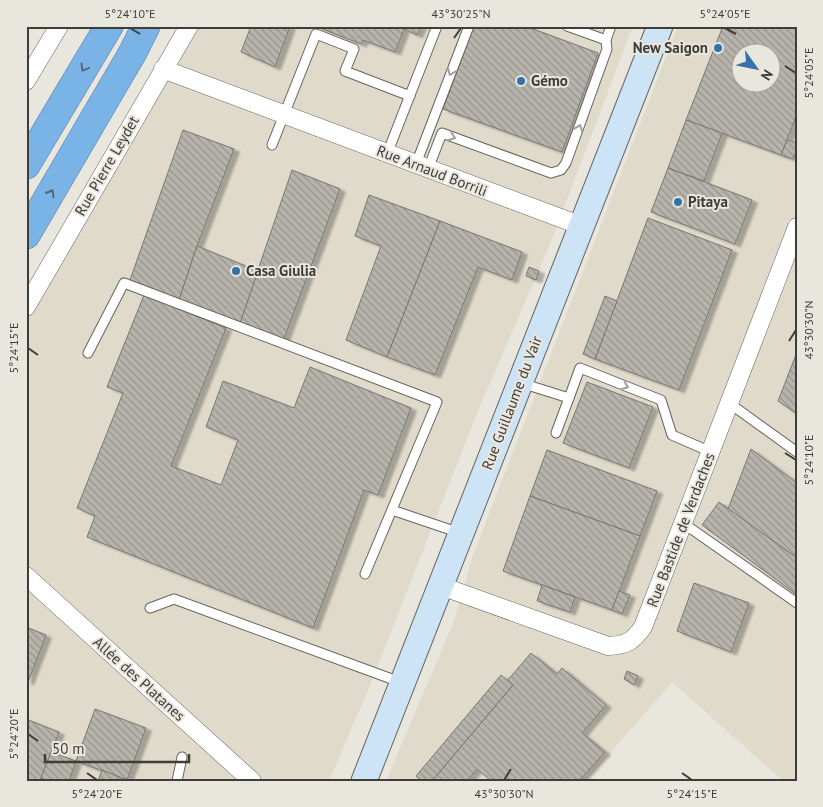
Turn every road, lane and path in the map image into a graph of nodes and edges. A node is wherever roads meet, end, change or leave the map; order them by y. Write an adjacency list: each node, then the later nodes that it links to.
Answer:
1 (59, 26): 12 (street)
2 (109, 26): 17 (highway, one-way to 17)
3 (148, 26): 21 (highway, one-way to 3)
4 (189, 26): 11 (street, Rue Pierre Leydet)
5 (437, 26): 13 (lane)
6 (469, 26): 18 (lane, one-way to 18)
7 (567, 26): 10 (lane)
8 (611, 26): 10 (lane)
9 (660, 26): 19 (main road, Rue Guillaume du Vair)
10 (606, 40): 18 (lane, one-way to 10)
11 (163, 69): 14 (street, Rue Arnaud Borrili); 22 (street, Rue Pierre Leydet)
12 (26, 81)
13 (410, 96): 14 (lane); 16 (lane)
14 (284, 114): 15 (lane); 16 (street, Rue Arnaud Borrili)
15 (272, 145)
16 (387, 154): 18 (street, Rue Arnaud Borrili)
17 (26, 166)
18 (422, 167): 19 (street, Rue Arnaud Borrili)
19 (582, 226): 24 (main road, Rue Guillaume du Vair)
20 (797, 228): 26 (street, Rue Bastide de Verdaches)
21 (26, 235)
22 (26, 307)
23 (88, 353): 30 (lane)
24 (520, 383): 25 (lane); 32 (main road, Rue Guillaume du Vair)
25 (568, 398): 27 (lane); 28 (lane, one-way to 28)
26 (729, 403): 28 (street, Rue Bastide de Verdaches); 29 (lane)
27 (556, 433)
28 (711, 452): 31 (street, Rue Bastide de Verdaches)
29 (797, 452)
30 (392, 510): 32 (lane); 33 (lane)
31 (683, 523): 35 (street, Rue Bastide de Verdaches); 36 (lane)
32 (461, 534): 35 (main road, Rue Guillaume du Vair)
33 (365, 574)
34 (26, 576): 41 (street, Allée des Platanes)
35 (441, 586): 38 (main road, Rue Guillaume du Vair)
36 (797, 603)
37 (150, 608): 38 (lane)
38 (403, 683): 42 (main road, Rue Guillaume du Vair)
39 (182, 757): 40 (lane)
40 (177, 781)
41 (252, 781)
42 (364, 781)

